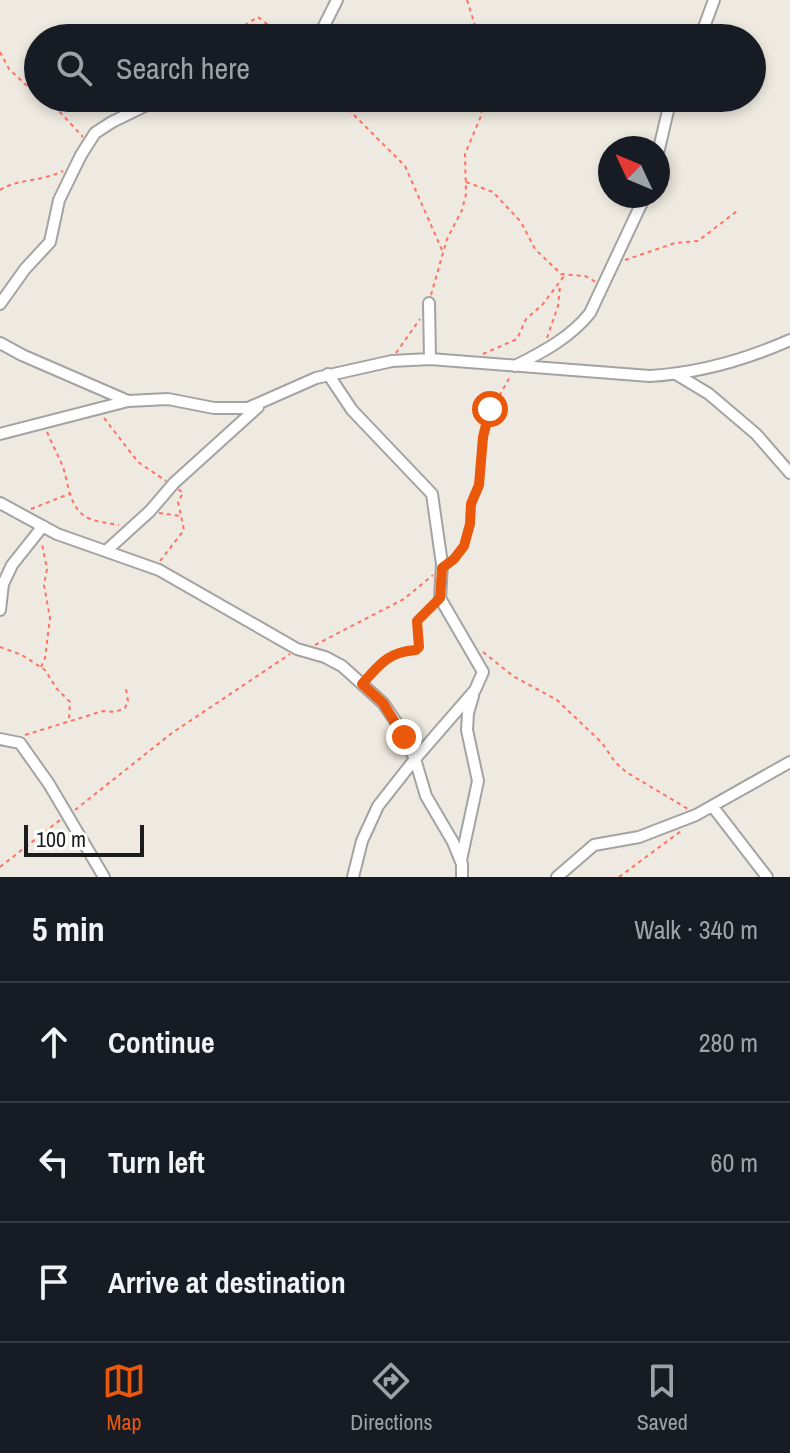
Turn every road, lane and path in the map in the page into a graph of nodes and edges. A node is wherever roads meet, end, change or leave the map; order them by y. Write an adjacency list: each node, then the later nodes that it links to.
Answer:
1 (337, 0): 6 (street)
2 (467, 0): 7 (path)
3 (714, 0): 8 (street)
4 (247, 24): 5 (path)
5 (267, 24)
6 (325, 24)
7 (475, 24)
8 (705, 24)
9 (0, 52): 10 (path)
10 (24, 83)
11 (60, 112): 17 (path)
12 (132, 112): 17 (street)
13 (351, 112): 23 (path)
14 (481, 112): 19 (path)
15 (668, 112): 16 (street)
16 (662, 136)
17 (90, 140): 29 (street)
18 (64, 170): 20 (path)
19 (465, 182): 23 (path); 25 (path)
20 (0, 190)
21 (639, 208): 24 (street)
22 (737, 211): 24 (path)
23 (443, 251): 28 (path)
24 (613, 265): 27 (street)
25 (565, 275): 26 (path); 27 (path)
26 (560, 283): 32 (path); 35 (path)
27 (604, 286): 32 (street)
28 (429, 303): 33 (street); 34 (path)
29 (0, 304)
30 (790, 340): 38 (street)
31 (0, 343): 39 (street)
32 (540, 353): 36 (street)
33 (430, 359): 34 (street); 35 (street)
34 (392, 361): 37 (street)
35 (468, 363): 36 (street)
36 (514, 367): 38 (street); 55 (path)
37 (328, 374): 40 (street); 55 (street)
38 (676, 374): 44 (street)
39 (128, 401): 40 (street); 41 (street)
40 (260, 405): 45 (street)
41 (96, 409): 42 (street); 45 (path)
42 (43, 423): 43 (street); 46 (path)
43 (0, 434)
44 (790, 473)
45 (172, 485): 48 (street); 50 (path)
46 (70, 494): 49 (path); 52 (path)
47 (0, 503): 49 (street)
48 (150, 511): 50 (path); 52 (street)
49 (22, 514): 51 (street)
50 (182, 517): 54 (path)
51 (40, 529): 53 (street); 57 (street); 61 (path)
52 (131, 529): 53 (street)
53 (106, 551): 54 (street)
54 (154, 568): 60 (street)
55 (442, 568): 56 (street); 60 (path)
56 (440, 598): 62 (path); 64 (street)
57 (0, 610)
58 (0, 647): 61 (path)
59 (480, 649): 72 (path)
60 (301, 650): 62 (street); 71 (path)
61 (41, 667): 65 (path)
62 (362, 684): 68 (street)
63 (126, 689): 65 (path)
64 (475, 690): 68 (street); 73 (street)
65 (69, 722): 67 (path)
66 (0, 739): 67 (street)
67 (13, 740): 71 (street)
68 (415, 759): 73 (street); 76 (street)
69 (790, 762): 70 (street)
70 (713, 807): 72 (street); 80 (street)
71 (66, 816): 74 (path); 75 (street)
72 (692, 816): 78 (street); 79 (path)
73 (460, 862): 77 (street)
74 (0, 867)
75 (104, 877)
76 (353, 877)
77 (462, 877)
78 (557, 877)
79 (619, 877)
80 (767, 877)

